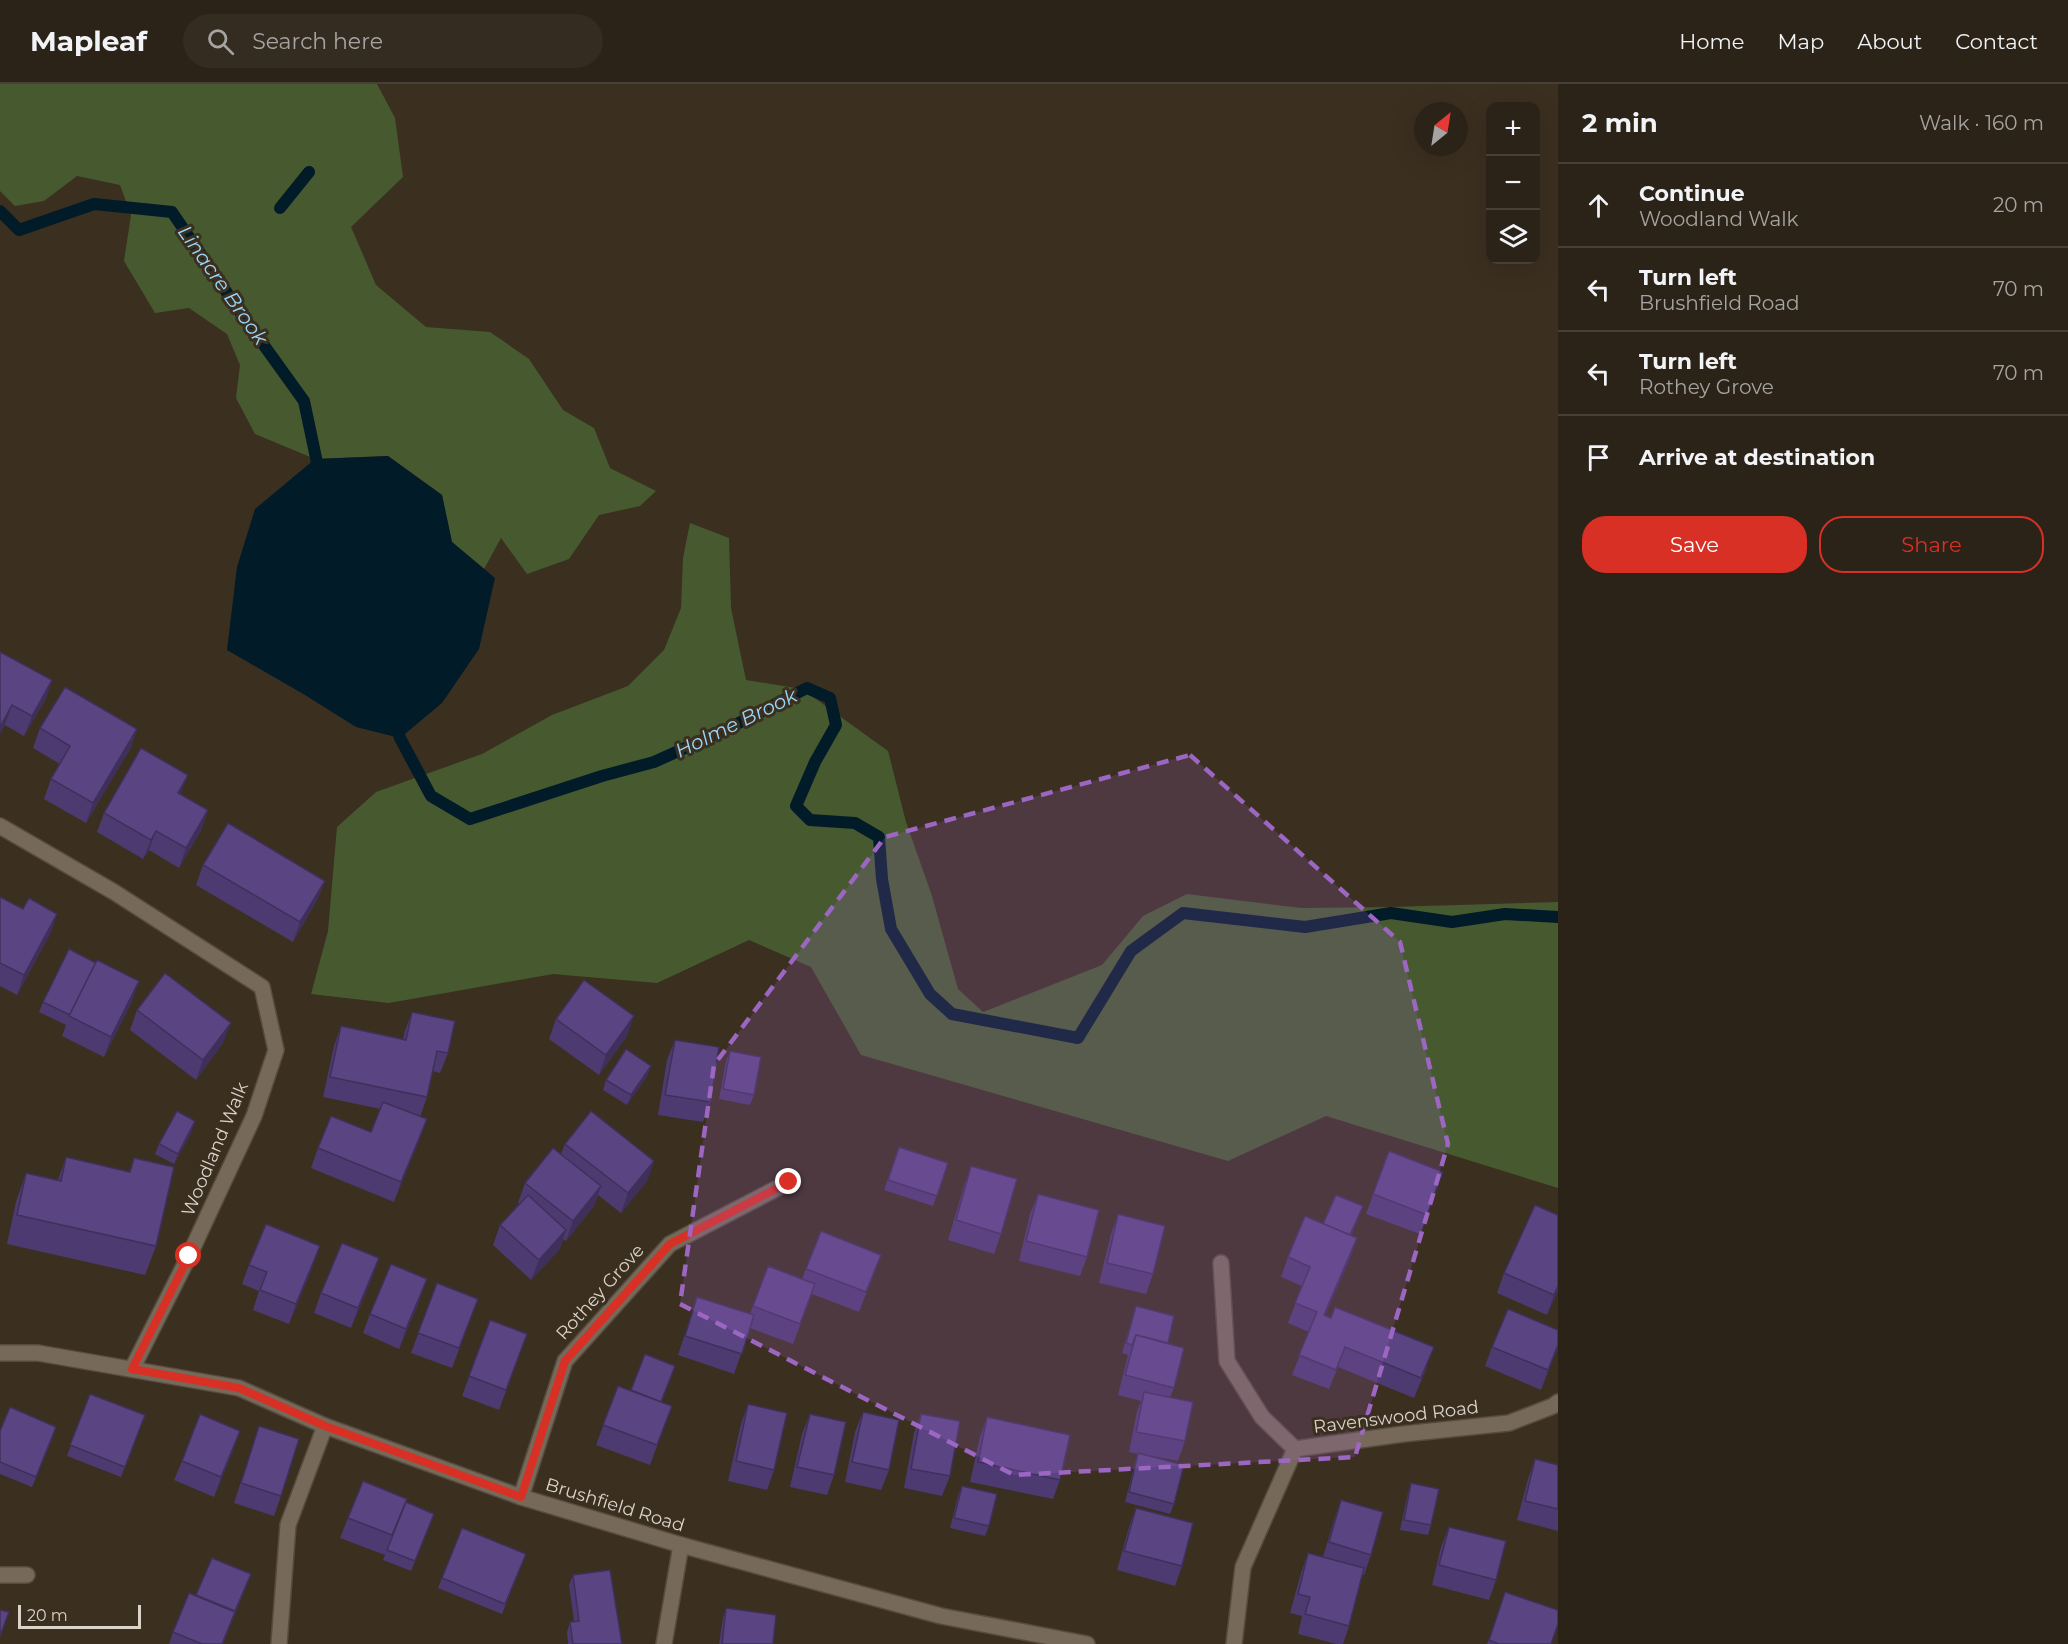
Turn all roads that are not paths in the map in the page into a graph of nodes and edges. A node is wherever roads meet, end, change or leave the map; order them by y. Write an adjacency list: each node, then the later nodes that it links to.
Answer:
1 (0, 826): 5 (street, Woodland Walk)
2 (789, 1182): 9 (street, Rothey Grove)
3 (1221, 1263): 8 (street)
4 (0, 1353): 5 (street, Brushfield Road)
5 (132, 1369): 7 (street, Brushfield Road)
6 (1558, 1402): 8 (street, Ravenswood Road)
7 (325, 1426): 9 (street, Brushfield Road); 13 (street)
8 (1295, 1449): 16 (street, Ravenswood Road)
9 (521, 1497): 10 (street, Brushfield Road)
10 (681, 1545): 14 (street); 15 (street, Brushfield Road)
11 (0, 1575): 12 (street)
12 (27, 1575)
13 (279, 1644)
14 (664, 1644)
15 (1087, 1644)
16 (1234, 1644)

